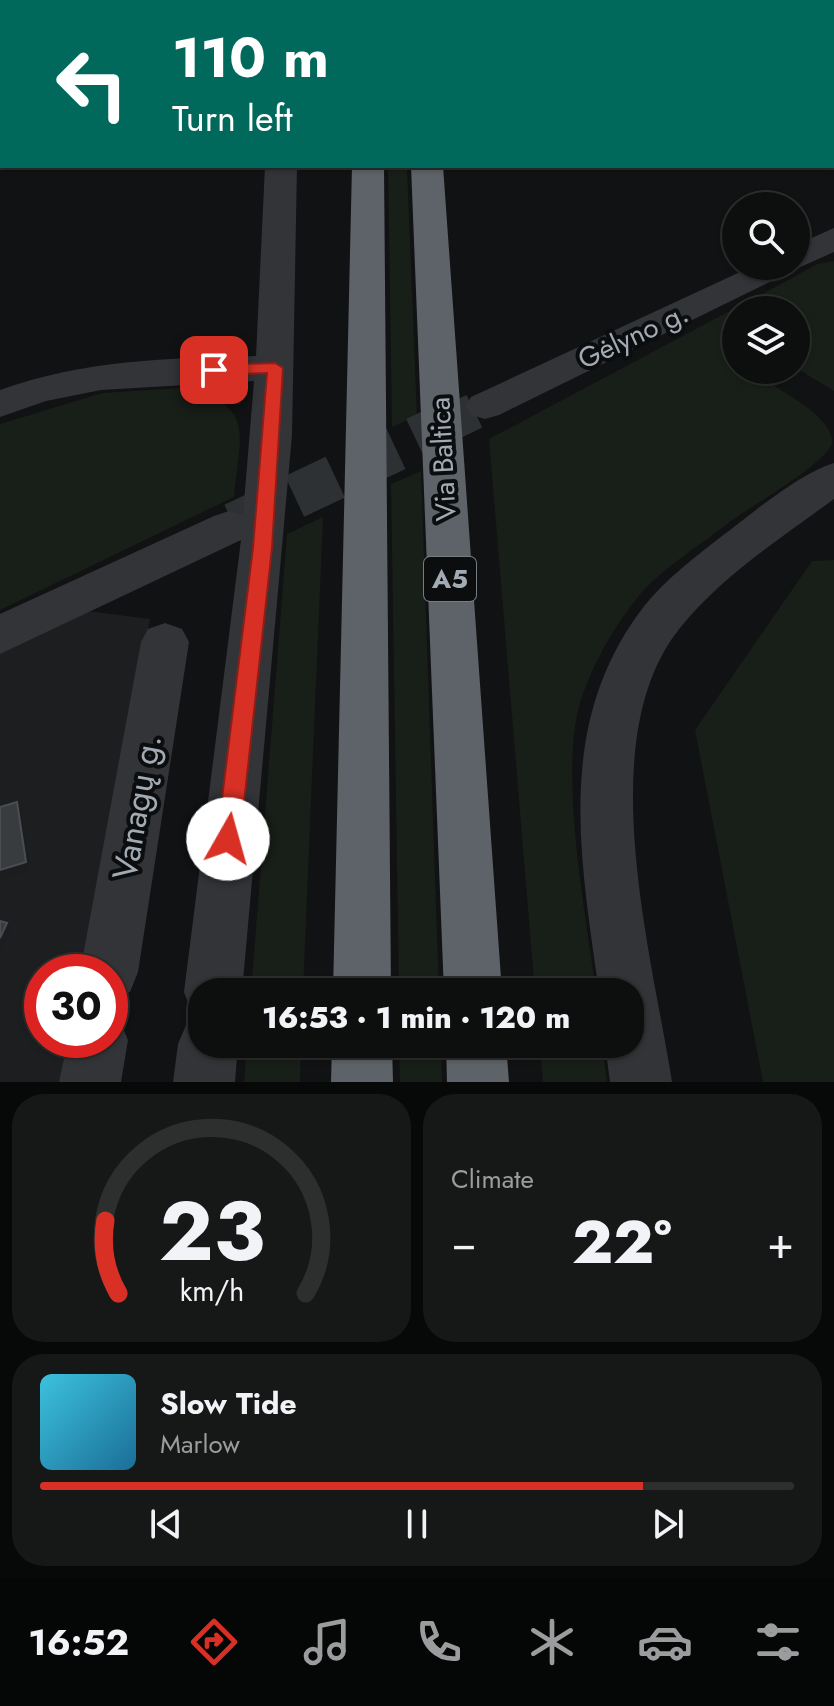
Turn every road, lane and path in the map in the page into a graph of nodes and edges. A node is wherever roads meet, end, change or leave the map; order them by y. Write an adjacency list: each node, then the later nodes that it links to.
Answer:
1 (281, 168): 7 (street)
2 (368, 168): 16 (highway)
3 (427, 168): 17 (highway, Via Baltica / A5)
4 (834, 238): 5 (street)
5 (810, 251)
6 (751, 280): 9 (street, Gėlyno g.)
7 (275, 368): 8 (street); 15 (street)
8 (0, 404)
9 (485, 406)
10 (834, 478): 18 (street)
11 (229, 527): 12 (street)
12 (0, 635)
13 (165, 642): 14 (street, Vanagų g.)
14 (112, 954)
15 (215, 978)
16 (362, 978)
17 (472, 978)
18 (626, 978)
19 (95, 1058): 24 (street)
20 (207, 1058): 25 (street)
21 (362, 1058): 26 (highway)
22 (477, 1058): 27 (highway)
23 (638, 1058): 28 (street)
24 (90, 1082)
25 (204, 1082)
26 (362, 1082)
27 (478, 1082)
28 (641, 1082)

